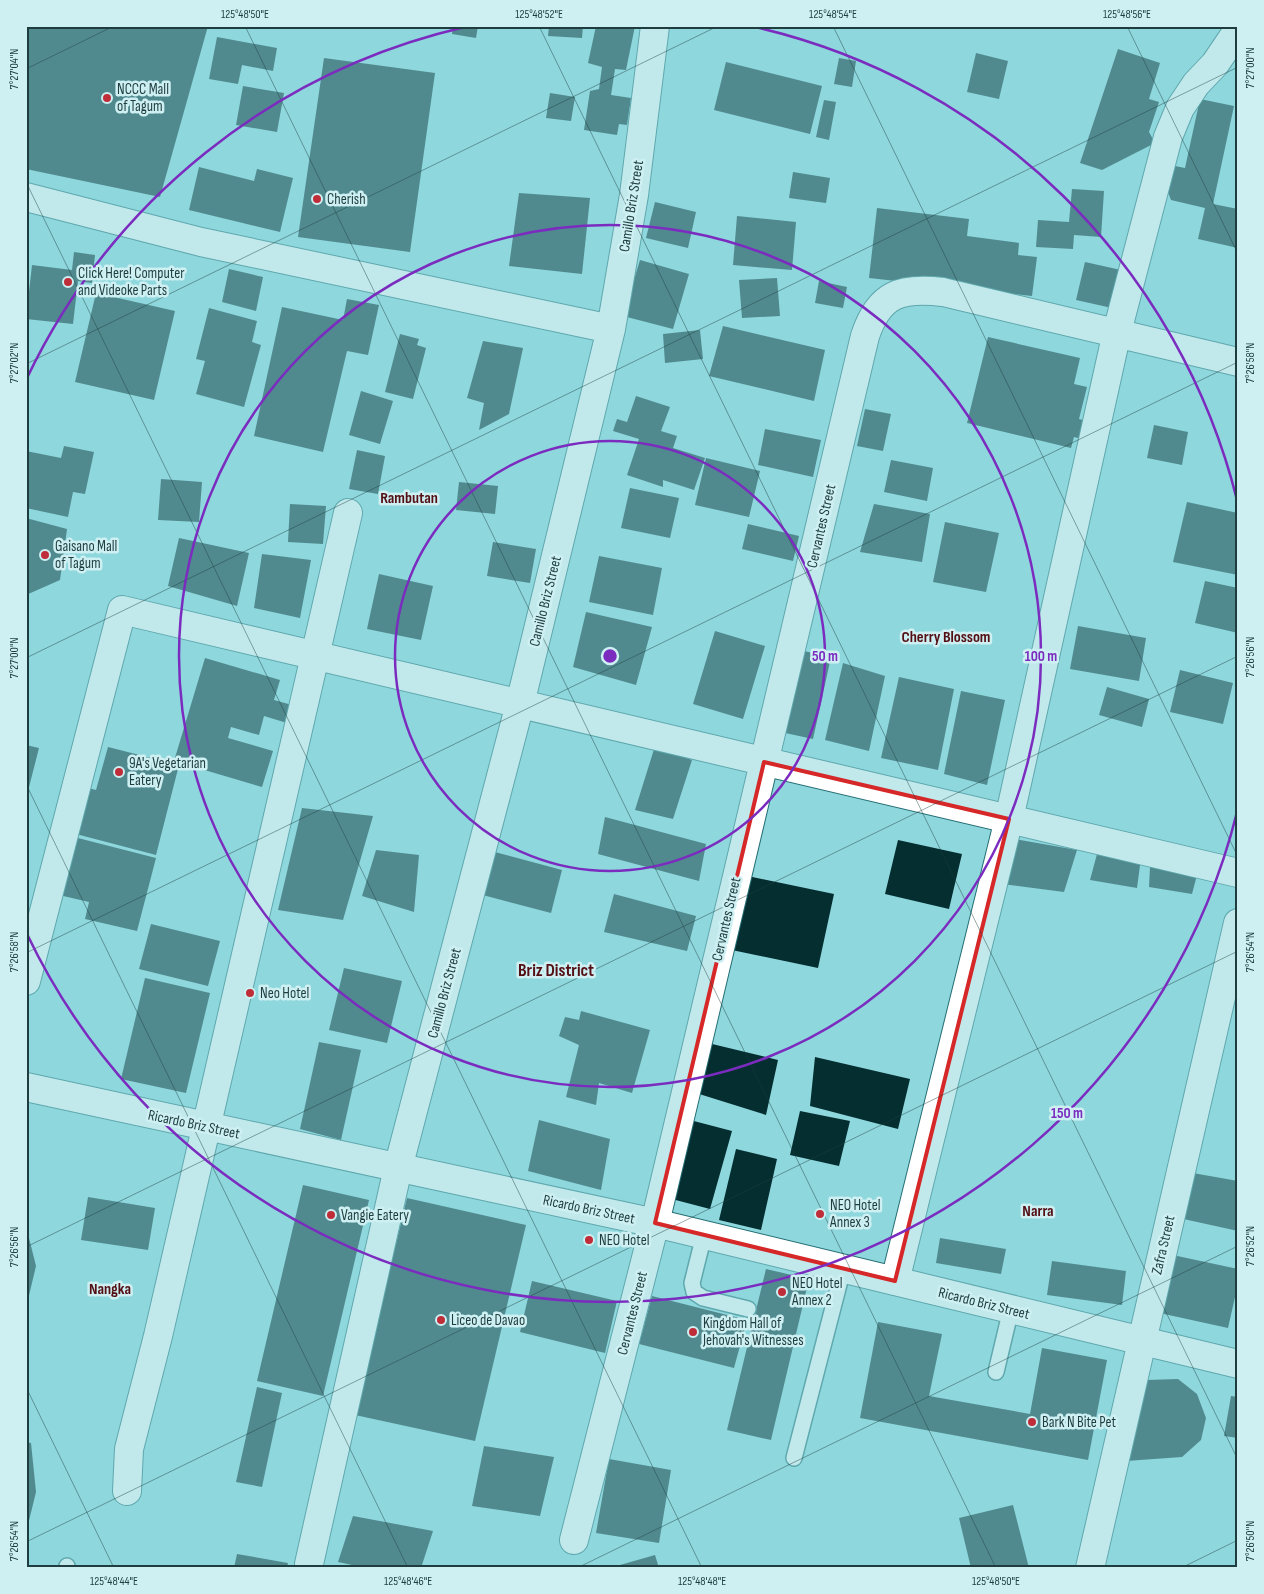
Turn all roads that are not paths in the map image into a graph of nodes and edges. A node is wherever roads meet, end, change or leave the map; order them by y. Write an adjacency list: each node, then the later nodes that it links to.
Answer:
1 (655, 26): 4 (street, Camillo Briz Street)
2 (1238, 30): 5 (street)
3 (26, 196): 4 (street)
4 (611, 329): 9 (street, Camillo Briz Street)
5 (1117, 332): 6 (street); 10 (street, Cervantes Street); 11 (street)
6 (1238, 362)
7 (348, 513): 8 (street)
8 (316, 657): 9 (street); 14 (street); 16 (street)
9 (520, 704): 10 (street); 17 (street, Camillo Briz Street)
10 (764, 762): 11 (street); 18 (street, Cervantes Street)
11 (1009, 819): 12 (street); 21 (street)
12 (1238, 873)
13 (1238, 923): 24 (street, Zafra Street)
14 (26, 981)
15 (26, 1087): 16 (street, Ricardo Briz Street)
16 (205, 1126): 17 (street, Ricardo Briz Street); 28 (street)
17 (398, 1168): 18 (street, Ricardo Briz Street); 30 (street, Camillo Briz Street)
18 (655, 1223): 19 (street, Ricardo Briz Street); 29 (street, Cervantes Street)
19 (704, 1235): 20 (street, Ricardo Briz Street); 22 (lane)
20 (843, 1269): 21 (street, Ricardo Briz Street); 27 (lane)
21 (895, 1282): 23 (street, Ricardo Briz Street)
22 (748, 1309)
23 (1011, 1309): 24 (street, Ricardo Briz Street); 26 (lane)
24 (1141, 1340): 25 (street, Ricardo Briz Street); 31 (street, Zafra Street)
25 (1238, 1364)
26 (996, 1372)
27 (794, 1458)
28 (127, 1492)
29 (574, 1540)
30 (309, 1564)
31 (1090, 1568)

